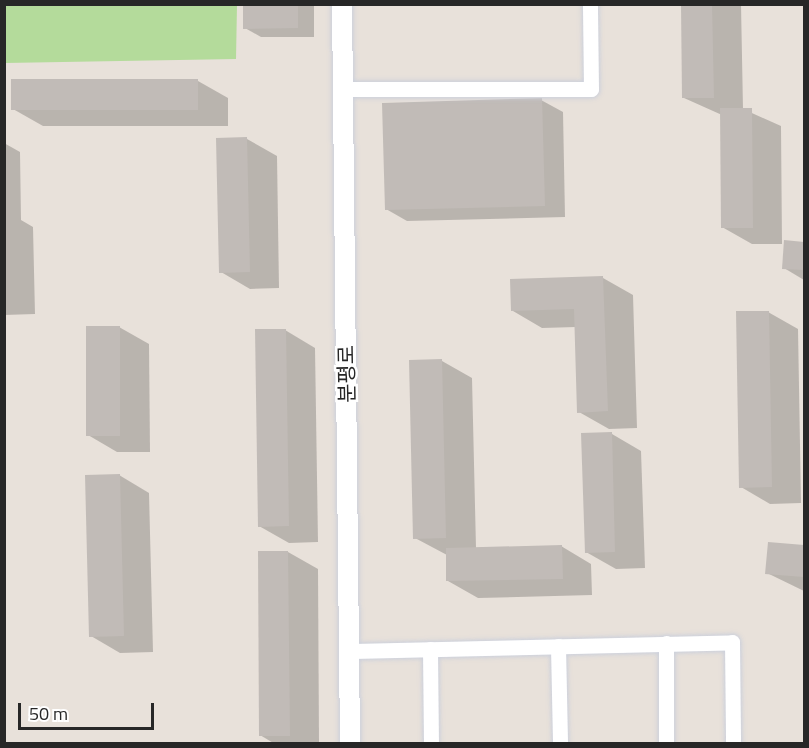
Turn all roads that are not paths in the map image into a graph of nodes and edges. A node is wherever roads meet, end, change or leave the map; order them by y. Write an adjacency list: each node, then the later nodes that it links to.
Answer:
1 (342, 4): 3 (street, 분평로)
2 (590, 4): 3 (street)
3 (343, 89): 7 (street, 분평로)
4 (666, 643): 5 (street); 11 (street); 12 (street)
5 (558, 646): 6 (street); 10 (street)
6 (430, 649): 7 (street); 9 (street)
7 (349, 651): 8 (street, 분평로)
8 (350, 744)
9 (431, 744)
10 (560, 744)
11 (666, 744)
12 (733, 744)

